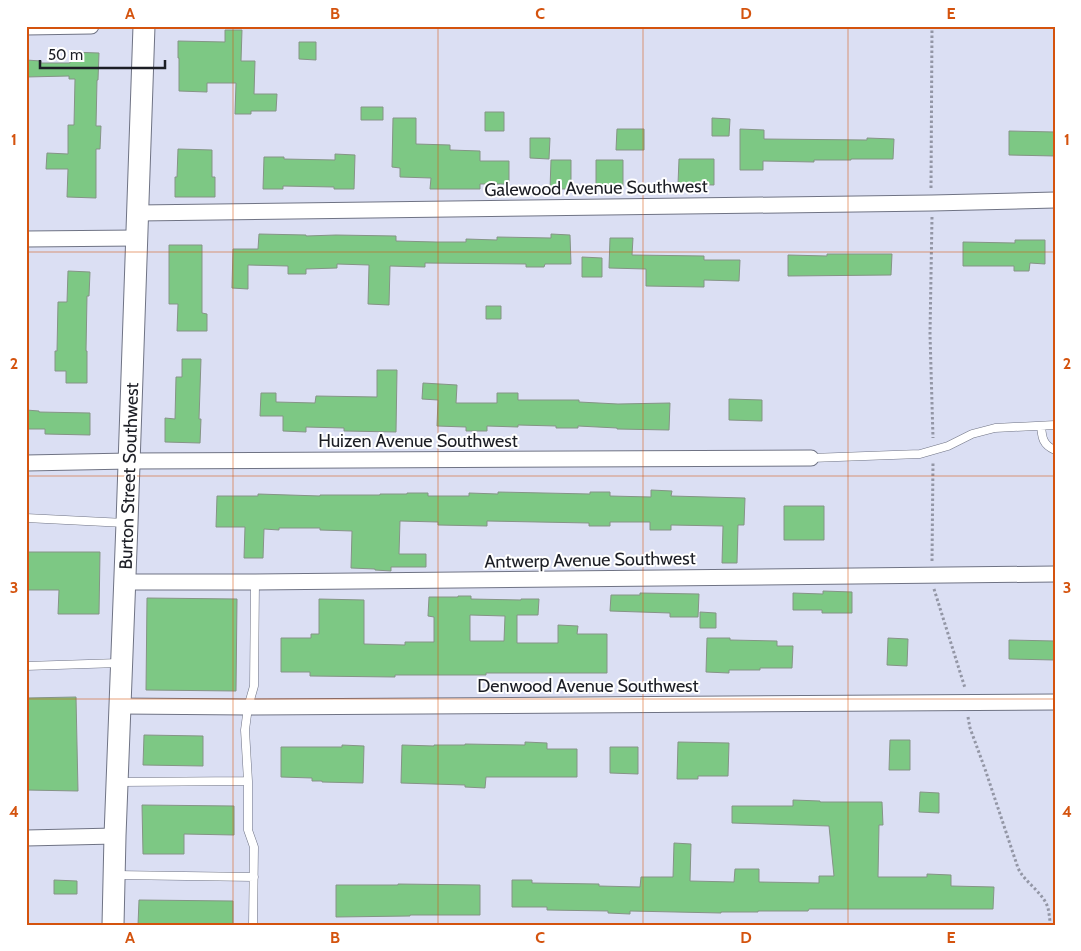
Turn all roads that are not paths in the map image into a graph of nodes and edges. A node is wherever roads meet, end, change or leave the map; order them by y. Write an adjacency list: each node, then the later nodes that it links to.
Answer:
1 (91, 26): 3 (street)
2 (144, 26): 5 (main road, Burton Street Southwest)
3 (26, 27)
4 (1055, 200): 5 (street, Galewood Avenue Southwest)
5 (138, 213): 6 (main road, Burton Street Southwest)
6 (137, 238): 7 (street); 12 (main road, Burton Street Southwest)
7 (26, 239)
8 (1055, 425): 9 (lane)
9 (1041, 426): 10 (lane); 11 (lane)
10 (1055, 450)
11 (810, 458): 12 (street, Huizen Avenue Southwest)
12 (130, 461): 13 (street, Huizen Avenue Southwest); 15 (main road, Burton Street Southwest)
13 (26, 463)
14 (26, 518): 15 (lane)
15 (127, 523): 17 (main road, Burton Street Southwest)
16 (1055, 574): 18 (street, Antwerp Avenue Southwest)
17 (125, 582): 18 (street, Antwerp Avenue Southwest); 19 (main road, Burton Street Southwest)
18 (255, 582): 23 (lane)
19 (122, 663): 20 (lane); 22 (main road, Burton Street Southwest)
20 (26, 666)
21 (1055, 702): 23 (street, Denwood Avenue Southwest)
22 (121, 706): 23 (street, Denwood Avenue Southwest); 25 (main road, Burton Street Southwest)
23 (248, 707): 24 (lane)
24 (248, 781): 25 (lane); 29 (lane)
25 (118, 782): 26 (main road, Burton Street Southwest)
26 (115, 836): 27 (street); 28 (main road, Burton Street Southwest)
27 (26, 838)
28 (114, 876): 29 (lane); 30 (main road, Burton Street Southwest)
29 (254, 877): 31 (lane)
30 (113, 925)
31 (253, 925)

